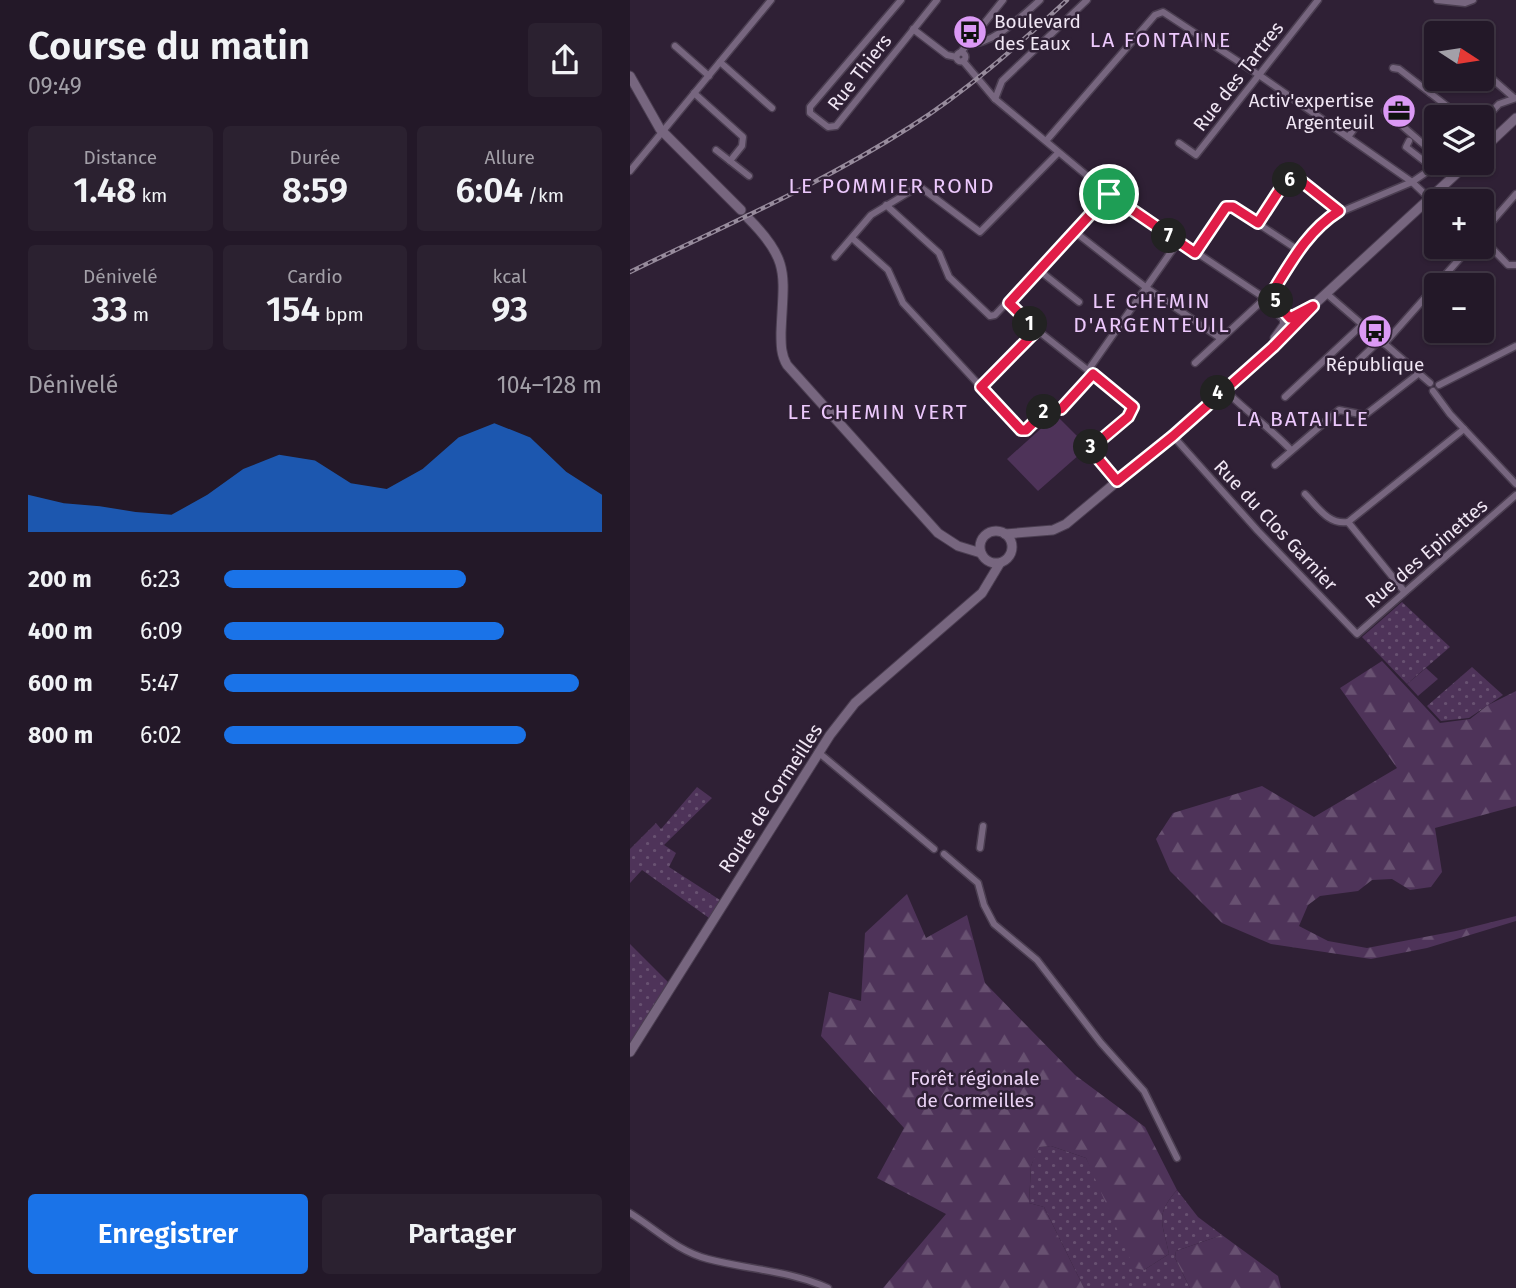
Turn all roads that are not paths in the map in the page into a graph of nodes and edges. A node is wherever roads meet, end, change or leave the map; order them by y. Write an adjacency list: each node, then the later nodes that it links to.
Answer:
1 (771, 0): 13 (street)
2 (901, 0): 10 (street, Rue Thiers)
3 (937, 0): 10 (street, Rue Thiers)
4 (1003, 0): 12 (street)
5 (1040, 0): 12 (street)
6 (1087, 0): 22 (street)
7 (1318, 0): 15 (street, Rue des Tartres)
8 (1437, 0): 9 (street)
9 (1473, 0)
10 (913, 29): 12 (street)
11 (675, 46): 17 (street)
12 (961, 54): 22 (street)
13 (720, 62): 17 (street); 24 (street)
14 (1393, 68): 20 (street)
15 (1259, 75): 30 (street); 32 (street); 34 (street, Rue des Tartres)
16 (630, 76): 29 (main road)
17 (709, 76): 19 (street)
18 (1494, 80): 21 (street)
19 (694, 93): 29 (street); 38 (street)
20 (1430, 93): 23 (street)
21 (1514, 97): 25 (street)
22 (995, 99): 32 (street)
23 (1446, 105)
24 (772, 108)
25 (1494, 109)
26 (1385, 111): 35 (street)
27 (1516, 118): 31 (main road)
28 (1357, 125): 30 (street)
29 (663, 131): 40 (street); 95 (main road)
30 (1348, 137): 44 (street)
31 (1494, 139)
32 (1045, 141): 37 (street)
33 (1409, 141): 39 (street)
34 (1179, 143)
35 (1424, 146)
36 (716, 150): 38 (street)
37 (1058, 153): 47 (street); 50 (street)
38 (730, 161): 43 (street)
39 (1424, 161)
40 (630, 171)
41 (1424, 174): 44 (street)
42 (1455, 175): 45 (main road)
43 (749, 176)
44 (1412, 182): 46 (street); 51 (street)
45 (1440, 189)
46 (1424, 193)
47 (1109, 194): 54 (street); 56 (street)
48 (1516, 194): 52 (street)
49 (1424, 204): 65 (main road)
50 (886, 205): 55 (street); 68 (street)
51 (1339, 211): 53 (street); 58 (street)
52 (1494, 221)
53 (1258, 223): 58 (street); 59 (street)
54 (1075, 232): 63 (street); 64 (street)
55 (852, 238): 60 (street); 79 (street)
56 (1178, 242): 59 (street); 64 (street)
57 (1494, 249): 62 (street)
58 (1298, 250): 66 (street)
59 (1195, 253): 66 (street)
60 (835, 257)
61 (1459, 259): 73 (street)
62 (1516, 265)
63 (1040, 271): 67 (street); 68 (street)
64 (1148, 289): 72 (street); 77 (street)
65 (1326, 294): 69 (main road); 70 (street)
66 (1265, 298): 69 (street); 72 (street)
67 (1079, 302)
68 (1009, 303): 71 (street)
69 (1289, 322): 84 (main road)
70 (1362, 325): 73 (street); 82 (street)
71 (1037, 330): 77 (street); 79 (street)
72 (1220, 338): 76 (street)
73 (1382, 342): 75 (street); 78 (street)
74 (1516, 346): 80 (street)
75 (1359, 360)
76 (1195, 363)
77 (1091, 371): 79 (street); 87 (street)
78 (1418, 374): 80 (street); 85 (street)
79 (981, 387)
80 (1432, 387): 83 (street)
81 (1229, 394): 85 (street)
82 (1285, 397)
83 (1464, 429): 88 (street); 91 (street)
84 (1173, 436): 87 (main road); 101 (street, Rue du Clos Garnier)
85 (1291, 450): 86 (street)
86 (1275, 465)
87 (1117, 481): 92 (main road)
88 (1516, 484)
89 (1305, 494): 91 (street)
90 (1516, 495): 99 (street, Rue des Epinettes)
91 (1348, 522): 99 (street)
92 (1038, 532): 93 (main road); 96 (main road)
93 (1005, 534): 94 (main road); 96 (main road)
94 (983, 538): 95 (main road); 97 (main road)
95 (954, 544): 97 (main road)
96 (1012, 548): 98 (main road)
97 (983, 556): 98 (main road); 100 (main road)
98 (1000, 563): 100 (main road, Route de Cormeilles)
99 (1404, 591): 101 (street, Rue des Epinettes)
100 (981, 595): 102 (main road, Route de Cormeilles)
101 (1357, 634)
102 (818, 752): 105 (street); 107 (main road, Route de Cormeilles)
103 (983, 826): 104 (street)
104 (980, 848)
105 (934, 849)
106 (944, 854): 108 (street)
107 (630, 1052)
108 (1177, 1158)
109 (630, 1213): 110 (street)
110 (828, 1288)

